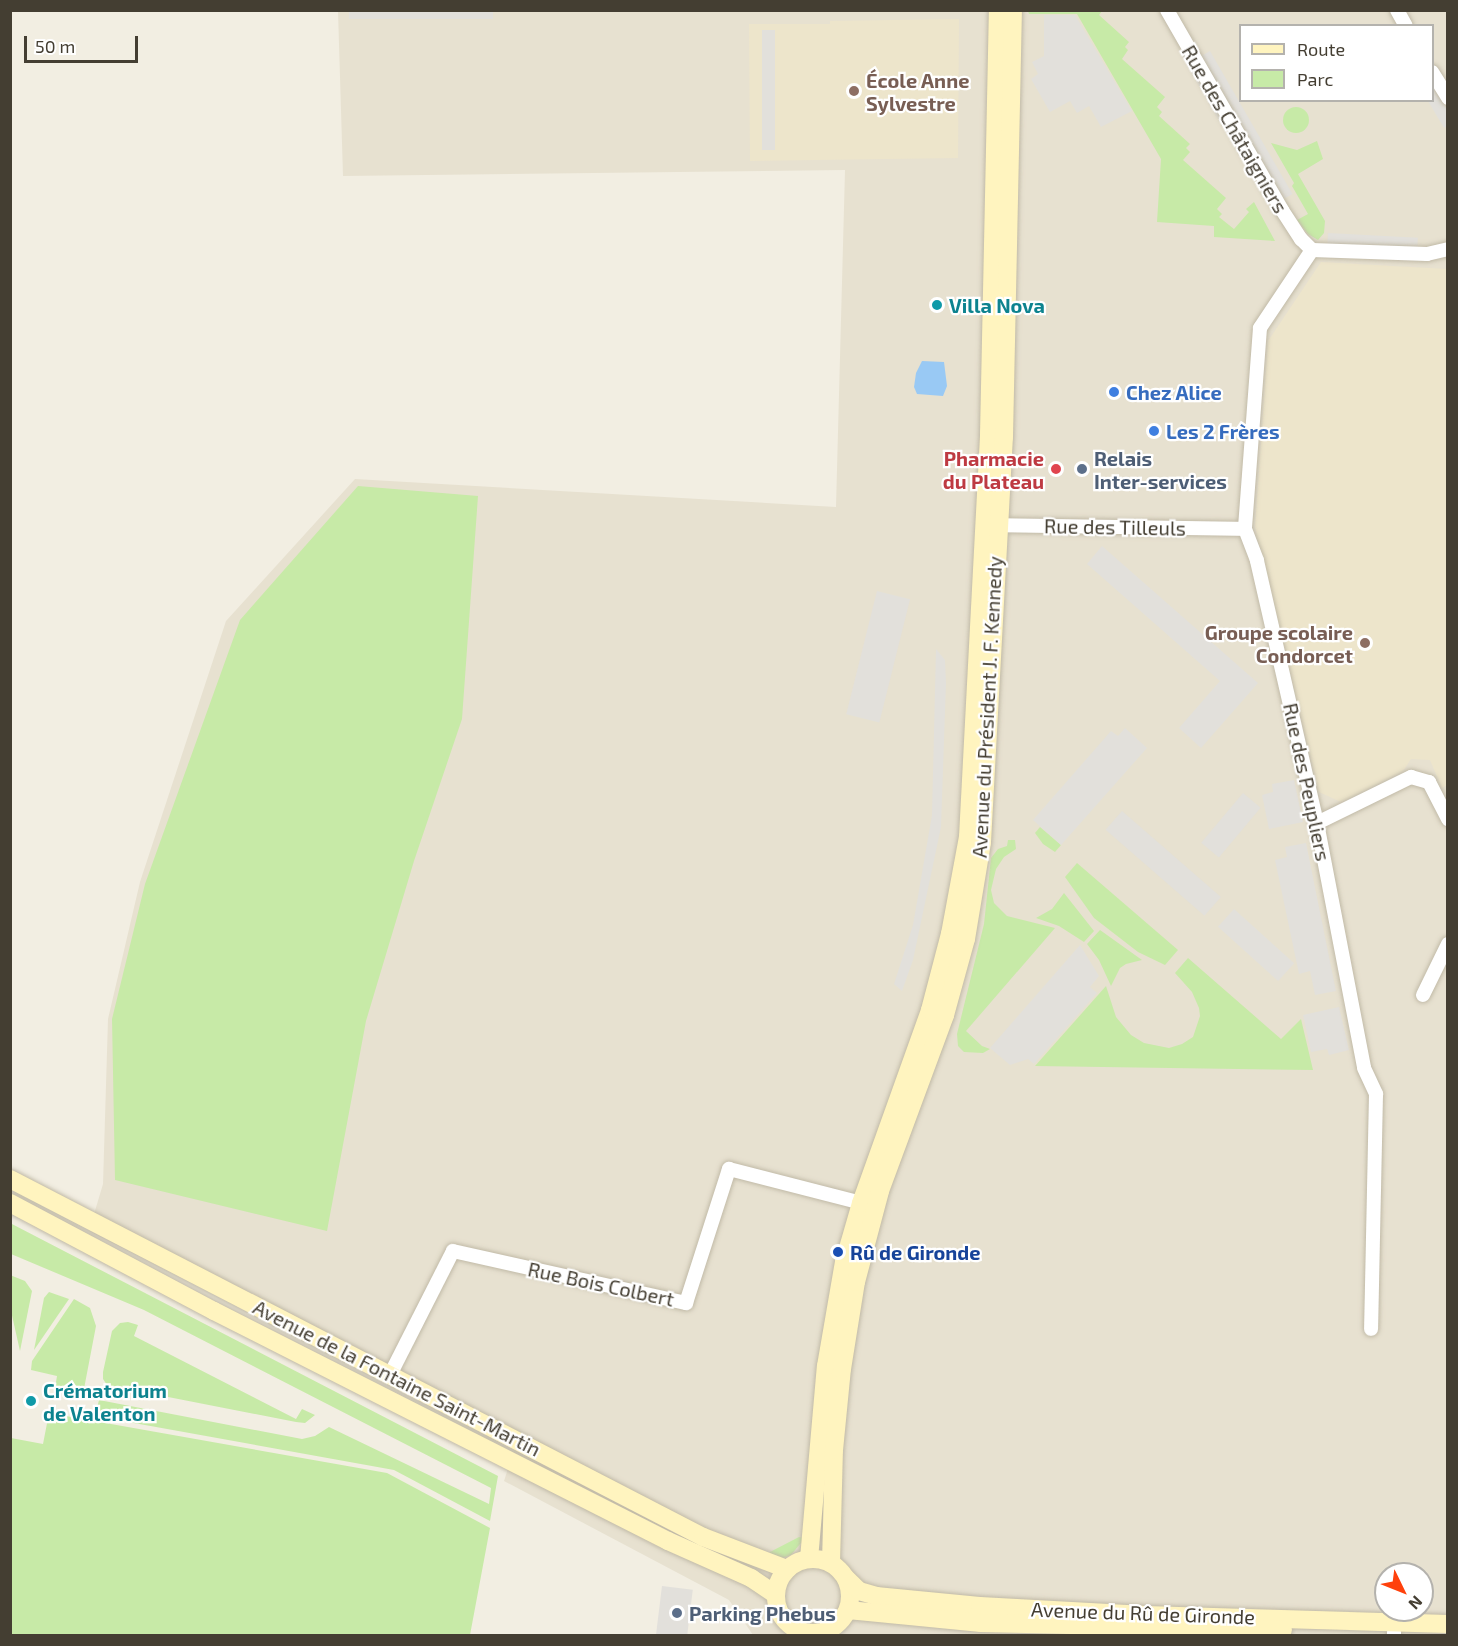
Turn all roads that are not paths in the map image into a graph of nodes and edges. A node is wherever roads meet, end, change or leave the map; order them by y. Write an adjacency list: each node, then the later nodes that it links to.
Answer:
1 (998, 10): 10 (main road, Avenue du Président J. F. Kennedy)
2 (1013, 10): 10 (main road, Avenue du Président J. F. Kennedy)
3 (1167, 10): 9 (street, Rue des Châtaigniers)
4 (1397, 10): 5 (street)
5 (1405, 24)
6 (1434, 75): 7 (street)
7 (1448, 98)
8 (1448, 249): 9 (street)
9 (1312, 250): 11 (street, Rue des Peupliers)
10 (991, 525): 11 (street, Rue des Tilleuls); 18 (main road, Avenue du Président J. F. Kennedy); 25 (main road, Avenue du Président J. F. Kennedy)
11 (1245, 529): 13 (street, Rue des Peupliers)
12 (1448, 819): 13 (street)
13 (1317, 823): 19 (street, Rue des Peupliers)
14 (1448, 944): 15 (street)
15 (1423, 995)
16 (10, 1179): 20 (main road, Avenue de la Fontaine Saint-Martin)
17 (10, 1203): 21 (main road, Avenue de la Fontaine Saint-Martin)
18 (861, 1203): 22 (street, Rue Bois Colbert); 24 (main road, Avenue du Président J. F. Kennedy)
19 (1371, 1329)
20 (316, 1336): 21 (main road); 22 (main road, Avenue de la Fontaine Saint-Martin)
21 (306, 1356): 23 (main road, Avenue de la Fontaine Saint-Martin)
22 (390, 1375): 23 (main road); 26 (main road, Avenue de la Fontaine Saint-Martin)
23 (382, 1394): 28 (main road, Avenue de la Fontaine Saint-Martin)
24 (809, 1559): 25 (main road); 26 (main road)
25 (831, 1563): 27 (main road)
26 (787, 1569): 28 (main road)
27 (846, 1578): 29 (main road); 30 (main road, Avenue du Rû de Gironde)
28 (776, 1595): 32 (main road)
29 (848, 1610): 31 (main road); 33 (main road, Avenue du Rû de Gironde)
30 (1448, 1624)
31 (833, 1632): 32 (main road)
32 (804, 1634)
33 (1394, 1634): 34 (main road, Avenue du Rû de Gironde)
34 (1448, 1635)

